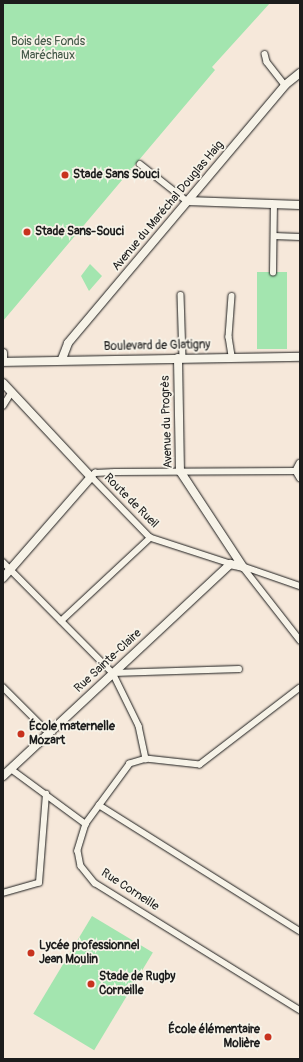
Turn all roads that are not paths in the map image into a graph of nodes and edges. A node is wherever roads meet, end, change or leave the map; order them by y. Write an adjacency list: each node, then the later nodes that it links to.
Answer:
1 (265, 54): 3 (street)
2 (300, 73): 3 (street, Avenue du Maréchal Douglas Haig)
3 (285, 85): 5 (street, Avenue du Maréchal Douglas Haig)
4 (140, 164): 5 (street)
5 (187, 201): 6 (street); 17 (street, Avenue du Maréchal Douglas Haig)
6 (274, 205): 7 (street); 8 (street)
7 (300, 205)
8 (274, 236): 9 (street); 10 (street)
9 (300, 237)
10 (273, 273)
11 (181, 295): 16 (street)
12 (232, 296): 14 (street)
13 (3, 354): 18 (street, Boulevard de Glatigny); 19 (street)
14 (232, 357): 15 (street, Boulevard de Glatigny); 16 (street, Boulevard de Glatigny)
15 (300, 357)
16 (181, 358): 17 (street, Boulevard de Glatigny); 25 (street, Avenue du Progrès)
17 (62, 359): 18 (street, Boulevard de Glatigny)
18 (14, 360): 19 (street, Boulevard de Glatigny)
19 (3, 362)
20 (3, 384): 21 (street, Route de Rueil)
21 (11, 393): 22 (street); 26 (street, Route de Rueil)
22 (3, 406)
23 (300, 463): 24 (street)
24 (296, 471): 25 (street); 27 (street)
25 (180, 472): 26 (street); 30 (street, Avenue du Progrès)
26 (91, 478): 28 (street, Route de Rueil); 29 (street)
27 (300, 478)
28 (150, 538): 30 (street, Route de Rueil); 33 (street)
29 (6, 565): 31 (street); 33 (street)
30 (237, 565): 32 (street, Route de Rueil); 34 (street); 36 (street, Rue Sainte-Claire)
31 (3, 578)
32 (300, 586)
33 (61, 621): 36 (street)
34 (300, 640)
35 (239, 669): 36 (street)
36 (113, 673): 39 (street, Rue Sainte-Claire); 40 (street)
37 (3, 687): 39 (street)
38 (300, 688): 40 (street)
39 (49, 733): 41 (street, Rue Sainte-Claire)
40 (146, 759): 44 (street, Rue Corneille)
41 (11, 770): 42 (street, Rue Sainte-Claire); 43 (street)
42 (3, 776)
43 (46, 794): 45 (street); 46 (street)
44 (99, 805): 45 (street, Rue Corneille); 47 (street)
45 (86, 824): 48 (street, Rue Corneille)
46 (3, 893)
47 (300, 931)
48 (300, 1010)

